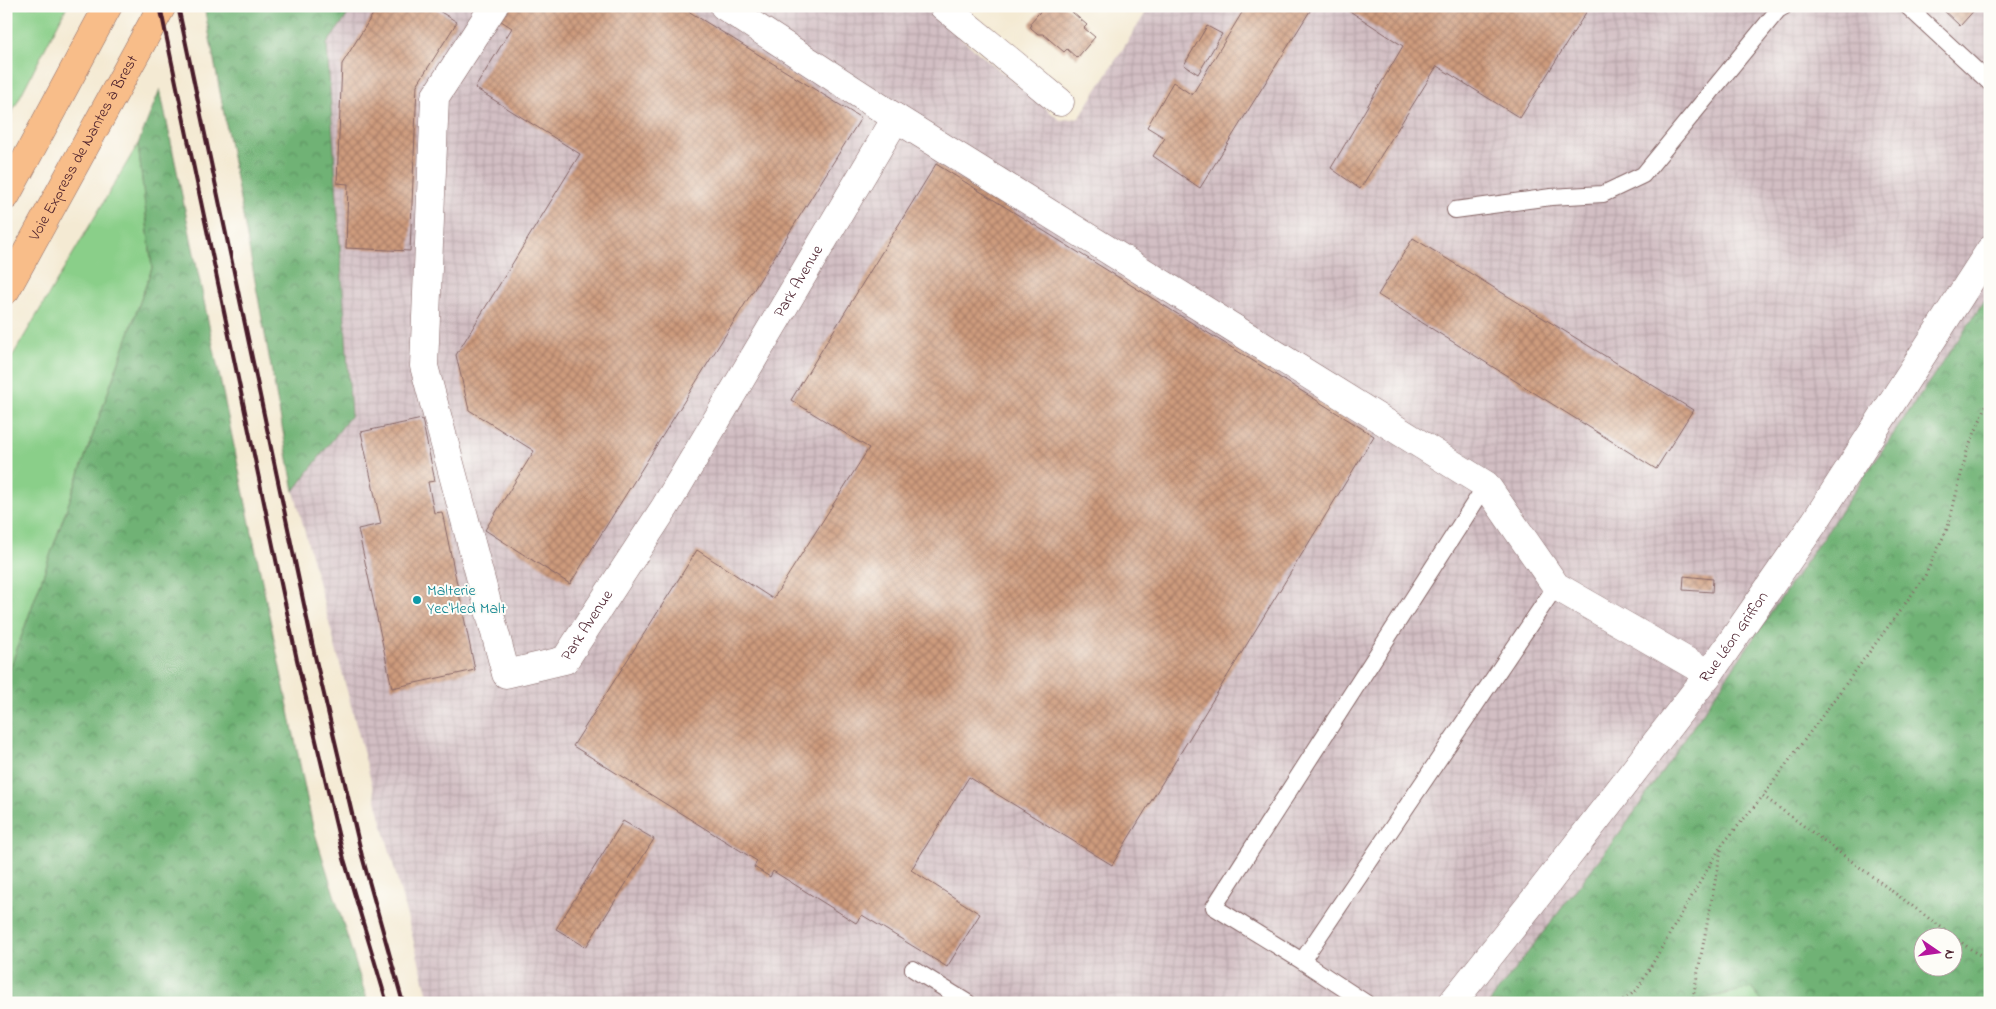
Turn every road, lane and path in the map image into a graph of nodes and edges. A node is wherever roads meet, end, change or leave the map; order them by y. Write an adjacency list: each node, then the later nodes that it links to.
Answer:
1 (108, 6): 11 (highway)
2 (162, 6): 14 (highway, Voie Express de Nantes à Brest)
3 (494, 6): 10 (street, Park Avenue)
4 (724, 6): 10 (street)
5 (943, 6): 9 (street)
6 (1785, 6): 12 (lane)
7 (1908, 6): 8 (lane)
8 (1990, 83)
9 (1060, 102)
10 (896, 118): 16 (street)
11 (6, 196)
12 (1455, 210)
13 (1990, 250): 18 (street, Rue Léon Griffon)
14 (6, 290)
15 (1990, 397): 19 (path)
16 (1486, 485): 17 (street); 24 (lane)
17 (1556, 586): 18 (street); 24 (lane)
18 (1709, 674): 28 (street, Rue Léon Griffon)
19 (1763, 796): 20 (path); 21 (path)
20 (1722, 845): 29 (path); 30 (path)
21 (1938, 926)
22 (1964, 945): 23 (path)
23 (1990, 959)
24 (1302, 961): 27 (lane)
25 (914, 969): 26 (lane)
26 (968, 1003)
27 (1366, 1003)
28 (1452, 1003)
29 (1619, 1003)
30 (1692, 1003)

